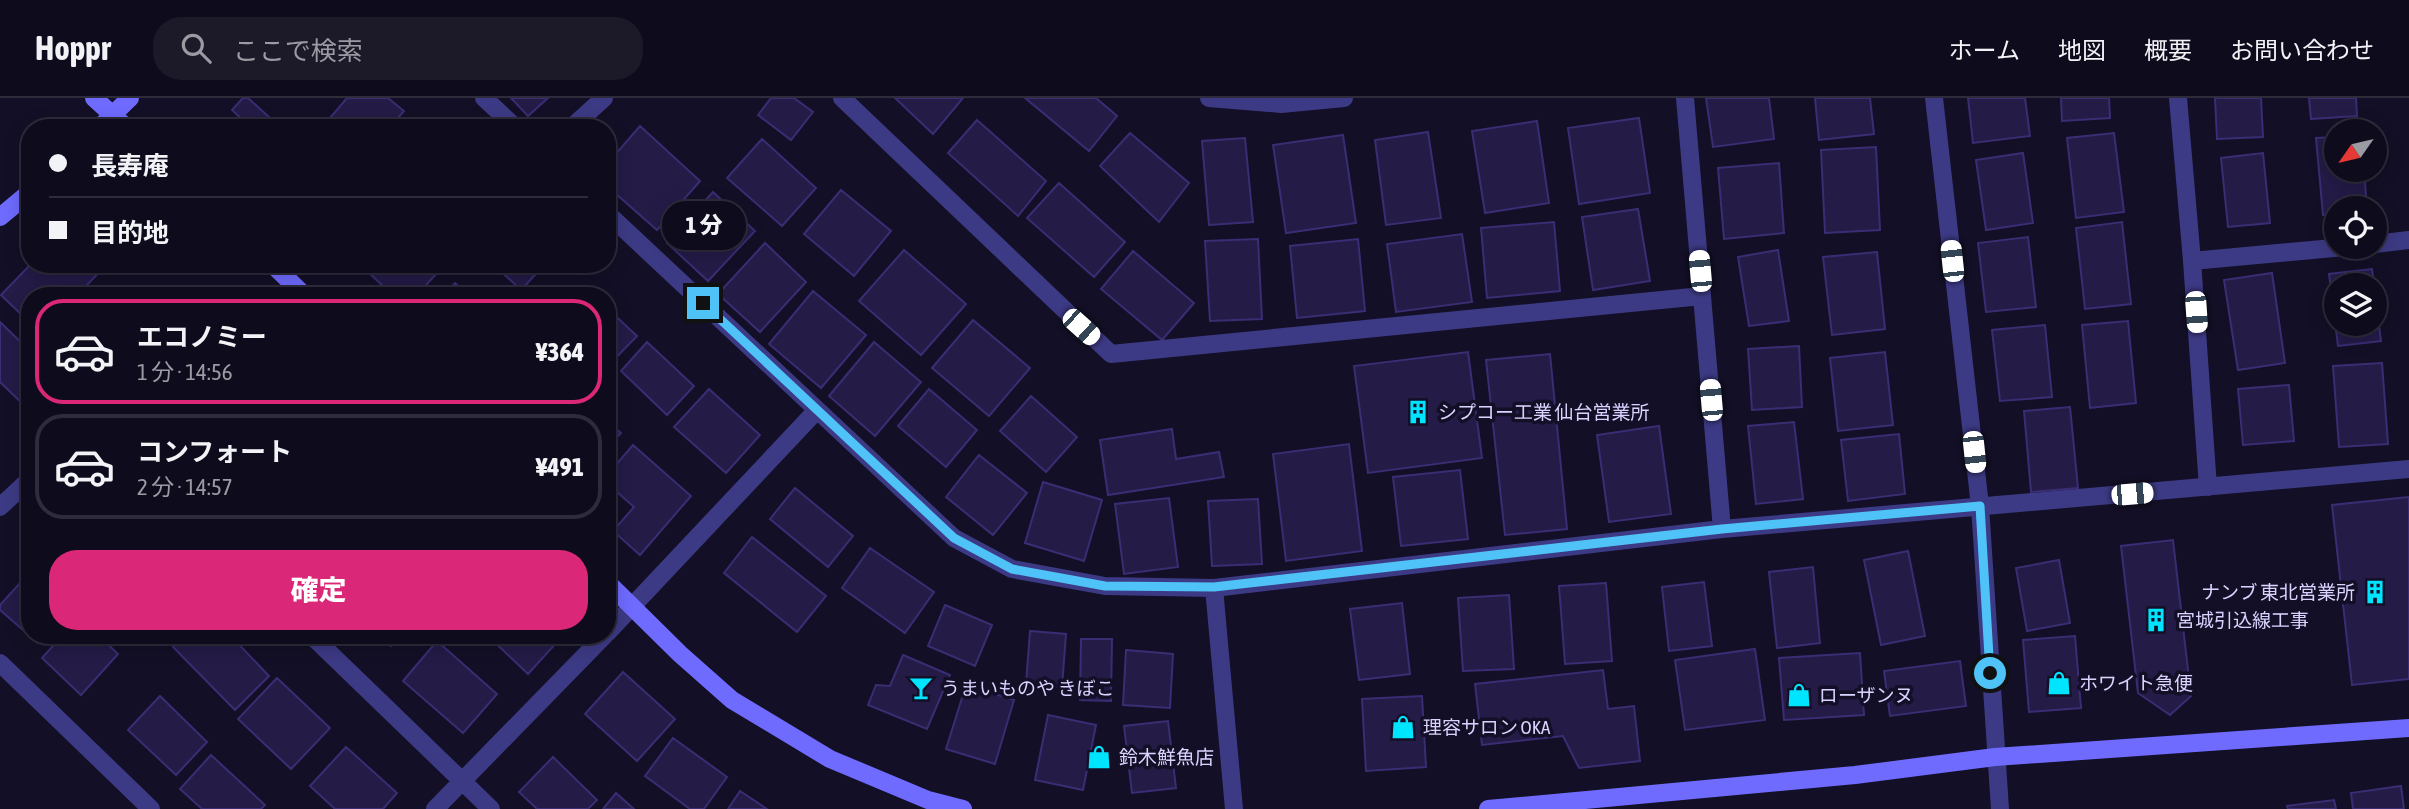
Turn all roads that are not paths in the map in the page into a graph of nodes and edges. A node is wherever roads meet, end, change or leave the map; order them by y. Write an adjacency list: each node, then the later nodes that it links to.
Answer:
1 (94, 98): 11 (street)
2 (130, 98): 11 (street)
3 (484, 98): 14 (street)
4 (604, 98): 15 (street)
5 (842, 98): 25 (street)
6 (1209, 98): 7 (street)
7 (1344, 98)
8 (1685, 98): 25 (street)
9 (1934, 98): 30 (street)
10 (2178, 98): 22 (street)
11 (113, 114): 12 (street); 13 (street)
12 (108, 119)
13 (118, 119)
14 (506, 119)
15 (581, 119)
16 (21, 200): 17 (street)
17 (0, 217)
18 (616, 222): 26 (street)
19 (2409, 240): 20 (street)
20 (2387, 243)
21 (2324, 249): 22 (street)
22 (2192, 261): 29 (street)
23 (281, 273): 24 (street)
24 (296, 287)
25 (1702, 296): 32 (street)
26 (817, 410): 33 (street); 35 (street)
27 (2409, 470): 29 (street)
28 (21, 487): 31 (street)
29 (2208, 487): 30 (street)
30 (1980, 506): 32 (street); 41 (street)
31 (0, 507)
32 (1722, 529): 33 (street)
33 (1214, 587): 47 (street)
34 (616, 590): 35 (street)
35 (634, 606): 36 (street); 46 (street)
36 (616, 624)
37 (320, 644): 42 (street)
38 (596, 644): 42 (street)
39 (0, 663): 43 (street)
40 (2409, 728): 41 (street)
41 (1995, 757): 48 (street); 49 (street)
42 (463, 782): 44 (street); 45 (street)
43 (151, 809)
44 (435, 809)
45 (491, 809)
46 (963, 809)
47 (1234, 809)
48 (1488, 809)
49 (2000, 809)

